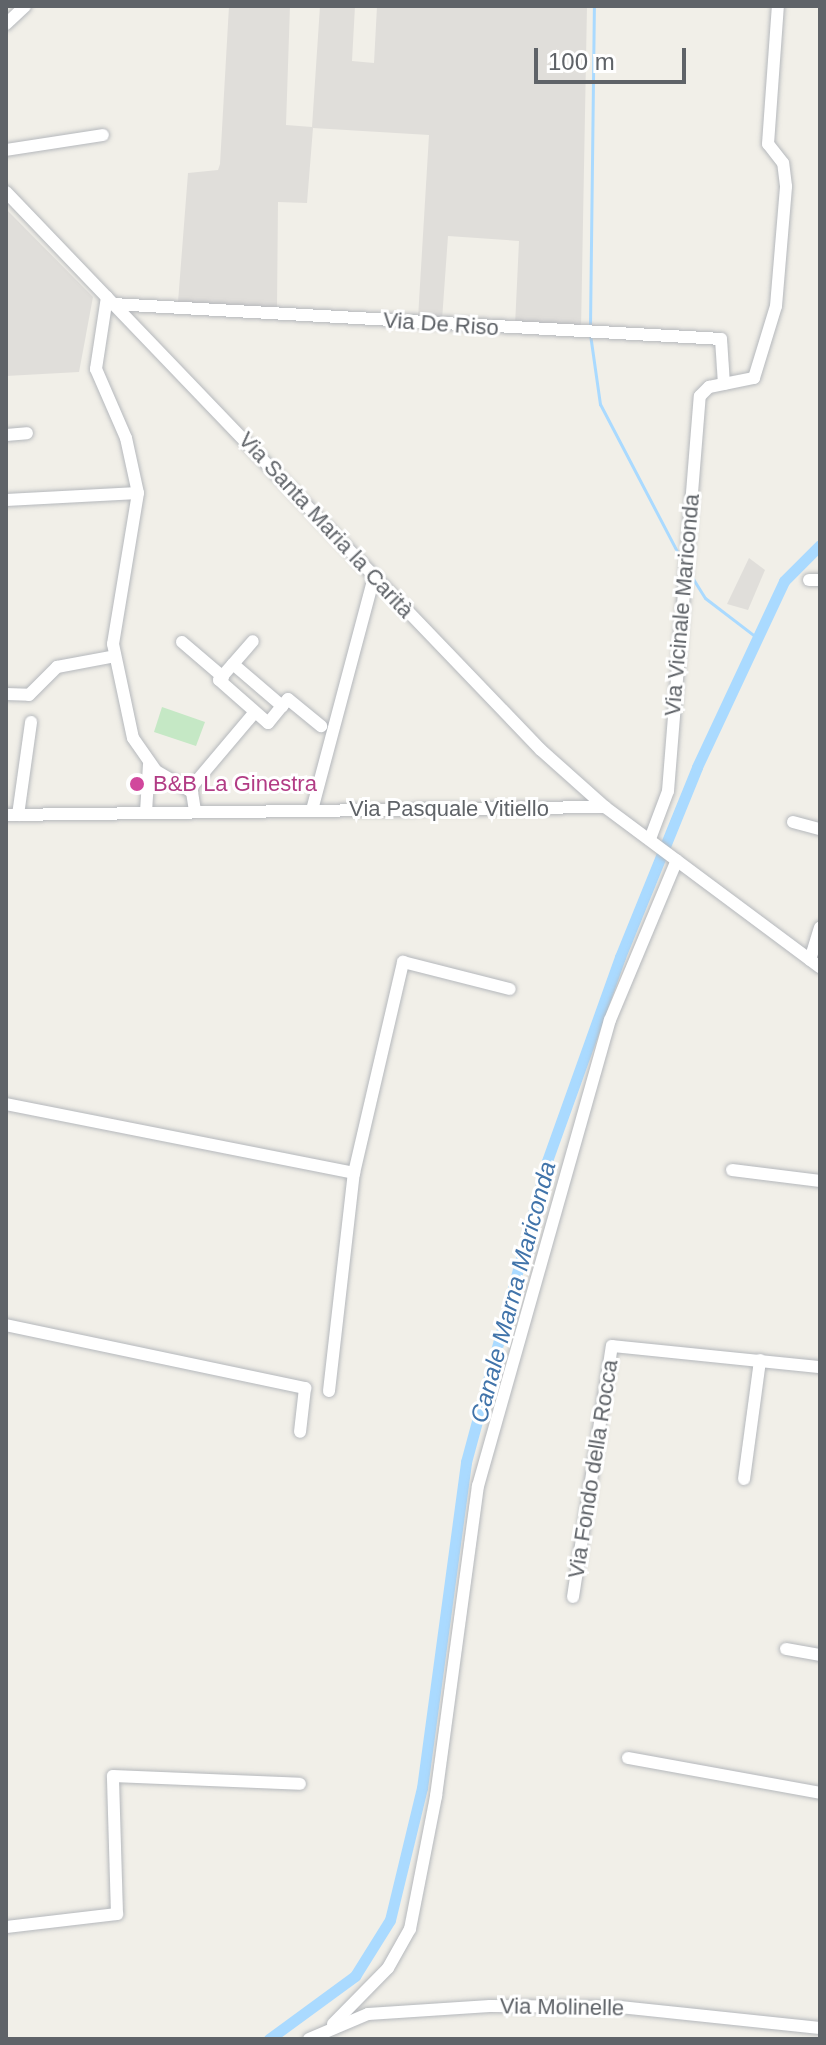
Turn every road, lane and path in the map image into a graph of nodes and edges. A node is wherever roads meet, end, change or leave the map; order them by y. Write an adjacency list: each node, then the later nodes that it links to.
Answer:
1 (25, 6): 3 (street)
2 (778, 6): 8 (street)
3 (6, 24)
4 (103, 135): 5 (street)
5 (6, 150)
6 (6, 192): 7 (street, Via Santa Maria la Carità)
7 (110, 301): 8 (street, Via De Riso); 11 (street); 13 (street, Via Santa Maria la Carità)
8 (724, 384): 35 (street, Via Vicinale Mariconda)
9 (27, 433): 10 (street)
10 (6, 435)
11 (138, 493): 12 (street); 16 (street)
12 (6, 500)
13 (374, 577): 28 (street, Via Santa Maria la Carità); 30 (street)
14 (253, 641): 17 (street)
15 (182, 642): 18 (street)
16 (115, 656): 19 (street); 24 (street)
17 (233, 664): 18 (street); 20 (street)
18 (223, 677): 21 (street)
19 (6, 694)
20 (282, 706): 21 (street); 23 (street)
21 (255, 712): 26 (street)
22 (31, 722): 32 (street)
23 (321, 726)
24 (149, 764): 25 (street); 27 (street)
25 (171, 780): 26 (street); 27 (street)
26 (189, 790): 29 (street)
27 (148, 795): 31 (street)
28 (605, 807): 30 (street, Via Pasquale Vitiello); 35 (street, Via Santa Maria la Carità)
29 (195, 810): 30 (street, Via Pasquale Vitiello); 31 (street, Via Pasquale Vitiello)
30 (312, 810)
31 (146, 812): 32 (street, Via Pasquale Vitiello)
32 (12, 815)
33 (793, 822): 34 (street)
34 (820, 829)
35 (654, 842): 36 (street, Via Santa Maria la Carità)
36 (674, 857): 38 (street, Via Santa Maria la Carità); 57 (street)
37 (820, 928): 38 (street)
38 (815, 963)
39 (510, 989): 42 (street)
40 (6, 1104): 42 (street)
41 (732, 1170): 43 (street)
42 (354, 1173): 47 (street)
43 (820, 1181)
44 (6, 1325): 48 (street)
45 (760, 1360): 46 (street, Via Fondo della Rocca); 49 (street); 50 (street, Via Fondo della Rocca)
46 (820, 1367)
47 (329, 1391)
48 (300, 1432)
49 (744, 1479)
50 (573, 1597)
51 (786, 1649): 52 (street)
52 (820, 1655)
53 (628, 1758): 55 (street)
54 (300, 1784): 56 (street)
55 (820, 1793)
56 (6, 1927)
57 (333, 2024): 58 (street, Via Molinelle); 59 (street, Via Molinelle)
58 (813, 2031)
59 (309, 2039)

